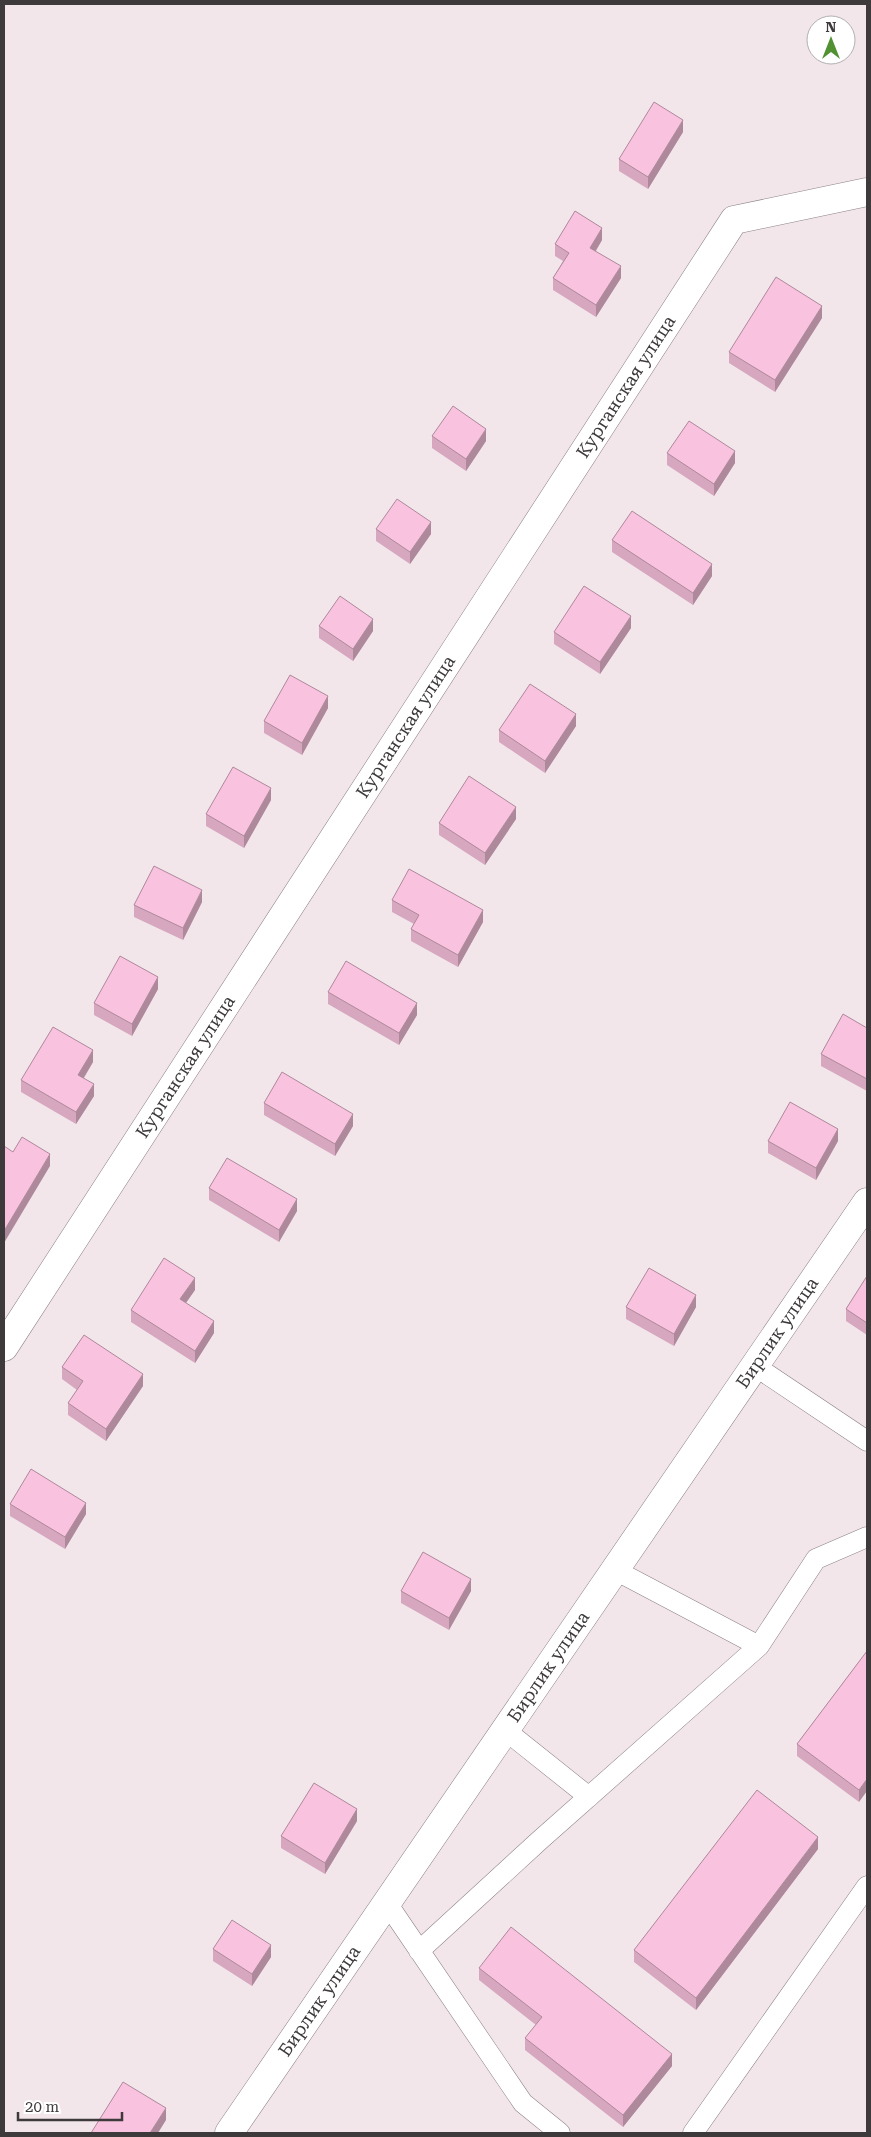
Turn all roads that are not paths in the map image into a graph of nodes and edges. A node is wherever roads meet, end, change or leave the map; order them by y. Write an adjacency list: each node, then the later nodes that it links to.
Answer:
1 (867, 192): 3 (street, Курганская улица)
2 (867, 1202): 4 (street, Бирлик улица)
3 (4, 1347)
4 (755, 1366): 5 (lane); 7 (street, Бирлик улица)
5 (867, 1441)
6 (867, 1537): 8 (lane)
7 (615, 1570): 8 (lane); 9 (street, Бирлик улица)
8 (758, 1646): 10 (lane)
9 (505, 1730): 10 (lane); 12 (street, Бирлик улица)
10 (589, 1797): 13 (lane)
11 (867, 1886): 16 (lane)
12 (386, 1903): 13 (lane); 14 (street, Бирлик улица)
13 (419, 1951): 15 (lane)
14 (229, 2133)
15 (560, 2133)
16 (693, 2133)

